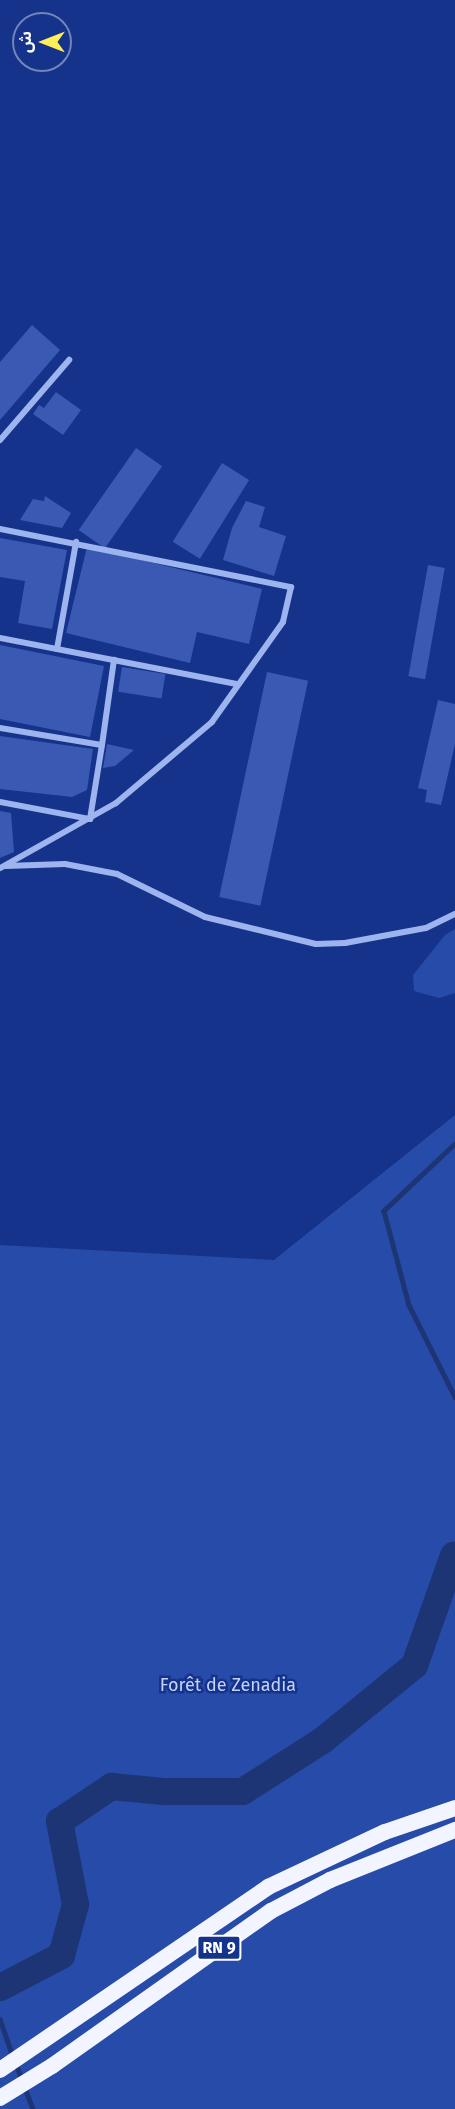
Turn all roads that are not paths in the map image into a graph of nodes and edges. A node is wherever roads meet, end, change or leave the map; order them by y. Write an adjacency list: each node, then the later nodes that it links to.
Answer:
1 (69, 360): 2 (street)
2 (0, 440)
3 (0, 529): 4 (street)
4 (75, 542): 6 (street); 8 (street)
5 (0, 638): 6 (street)
6 (57, 649): 7 (street)
7 (114, 660): 8 (street); 10 (street)
8 (237, 684): 12 (street)
9 (0, 728): 10 (street)
10 (102, 745): 12 (street)
11 (0, 802): 12 (street)
12 (90, 819): 13 (street)
13 (2, 867): 14 (street)
14 (455, 914)
15 (455, 1808): 17 (highway, RN 9)
16 (455, 1830): 18 (highway, RN 9)
17 (0, 2070)
18 (0, 2098)

